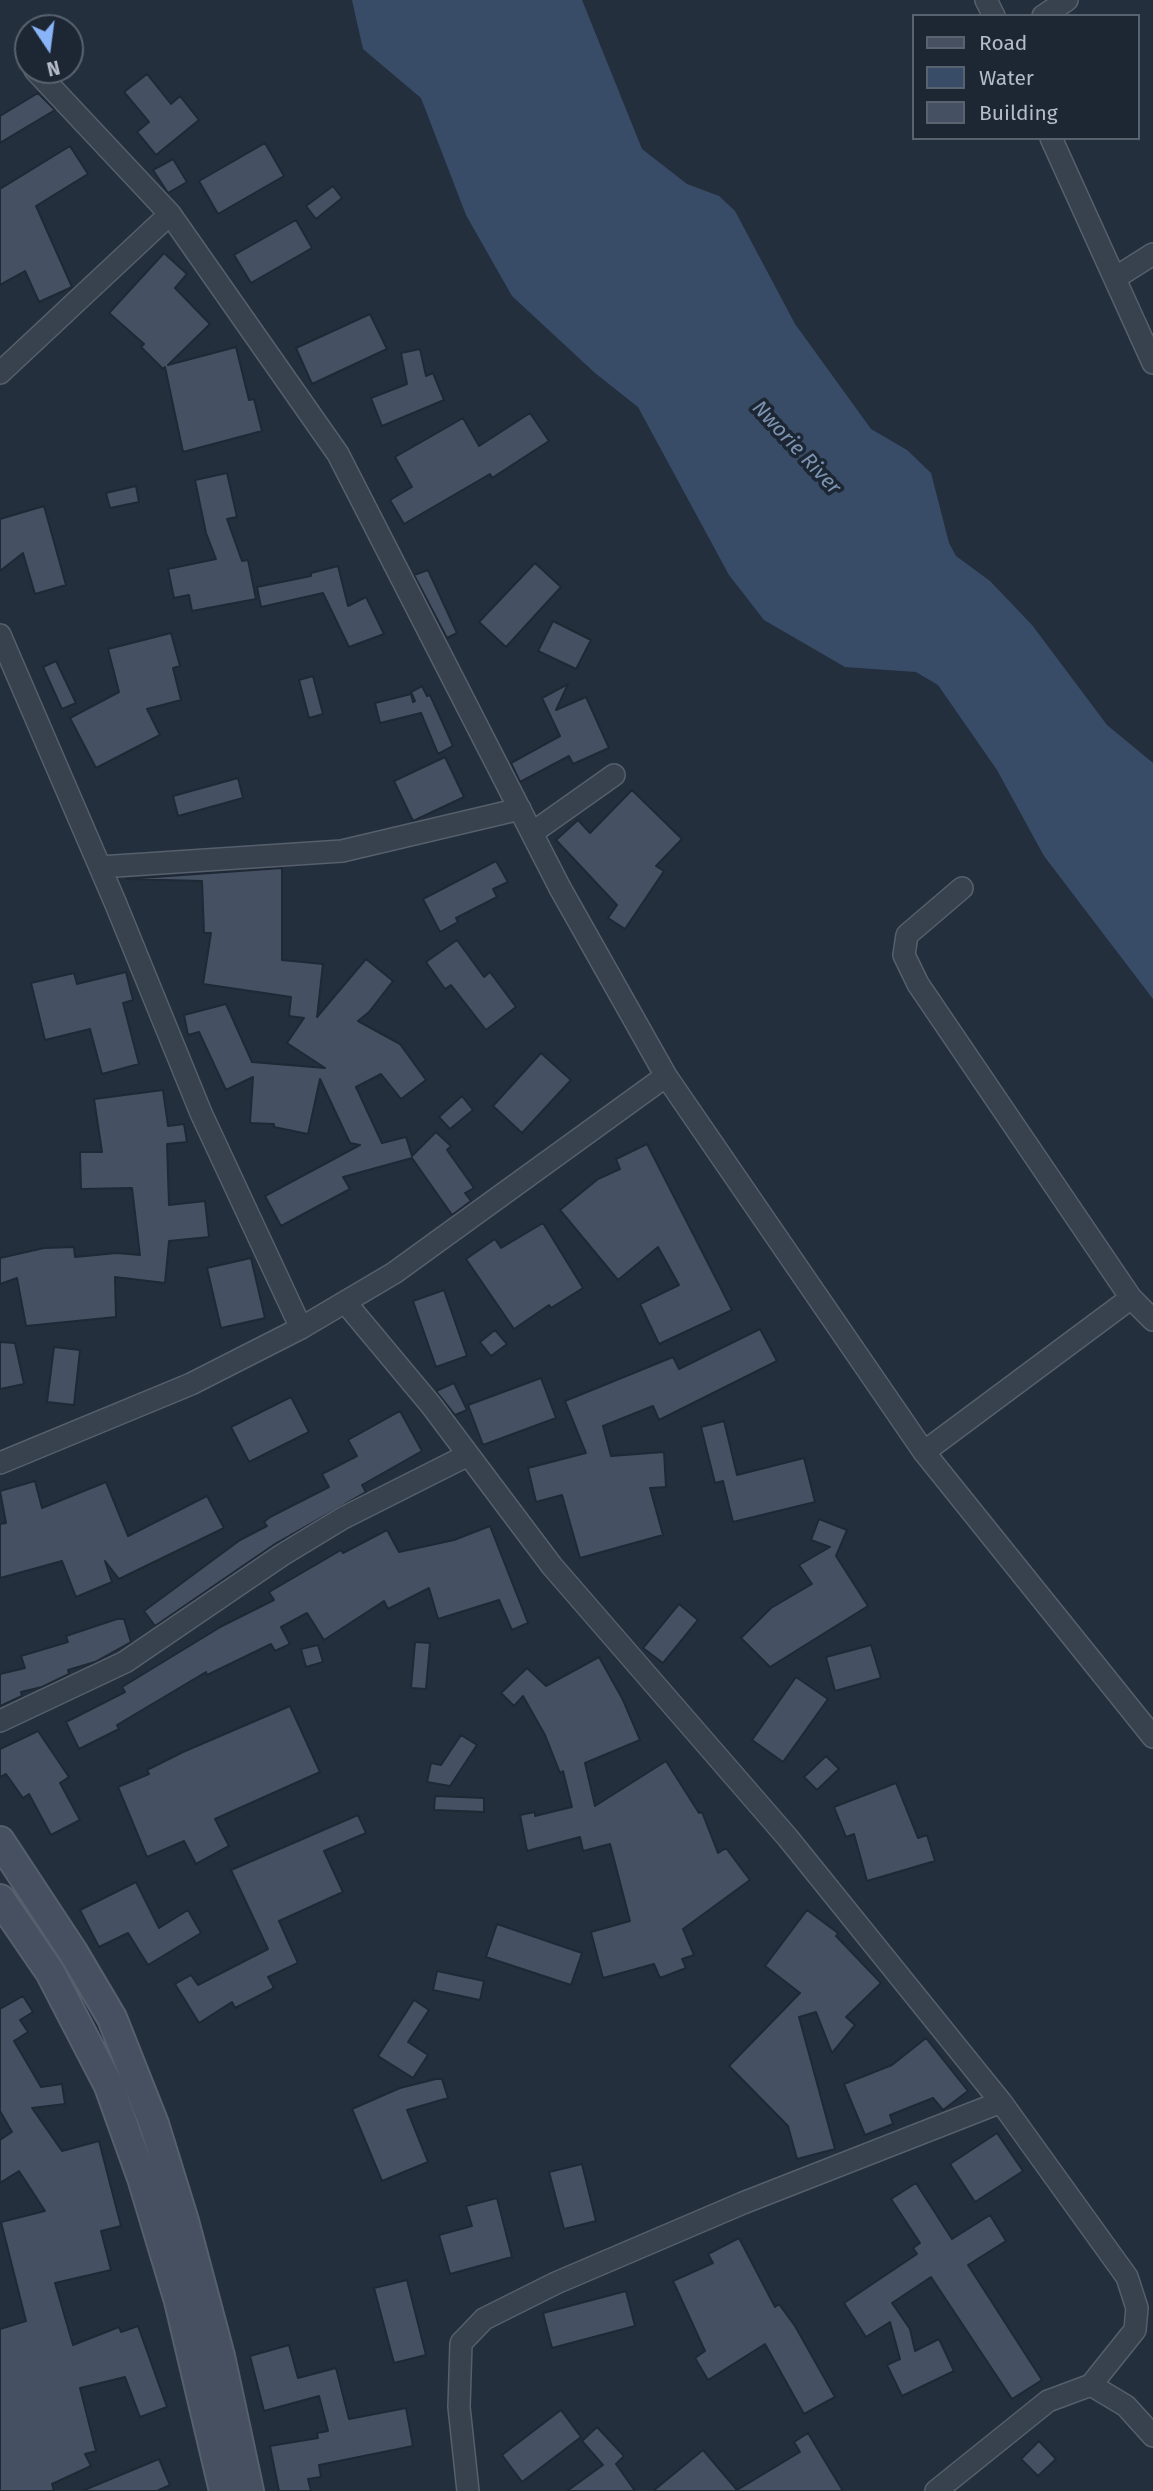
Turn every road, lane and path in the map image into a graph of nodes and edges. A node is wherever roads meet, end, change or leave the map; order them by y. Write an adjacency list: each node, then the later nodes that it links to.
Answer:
1 (1067, 0): 2 (street)
2 (1046, 14)
3 (48, 84): 5 (street)
4 (1052, 140): 7 (street)
5 (170, 214): 9 (street); 12 (street)
6 (1153, 254): 7 (street)
7 (1115, 278): 8 (street)
8 (1153, 363)
9 (0, 373)
10 (0, 635): 14 (street)
11 (614, 775): 13 (street)
12 (520, 809): 13 (street); 14 (street)
13 (532, 833): 16 (street)
14 (100, 867): 20 (street)
15 (962, 888): 17 (street)
16 (666, 1076): 18 (street); 21 (street)
17 (1131, 1298): 19 (street); 21 (street)
18 (345, 1301): 20 (street); 22 (street)
19 (1153, 1320)
20 (301, 1328): 23 (street)
21 (924, 1452): 25 (street)
22 (466, 1456): 24 (street); 28 (street)
23 (0, 1463)
24 (0, 1721)
25 (1153, 1737)
26 (0, 1841): 33 (main road)
27 (0, 1899): 32 (main road)
28 (1001, 2102): 29 (street); 34 (street)
29 (1144, 2329): 30 (street)
30 (1091, 2385): 31 (street); 35 (street)
31 (1153, 2437)
32 (224, 2491)
33 (248, 2491)
34 (468, 2491)
35 (936, 2491)

